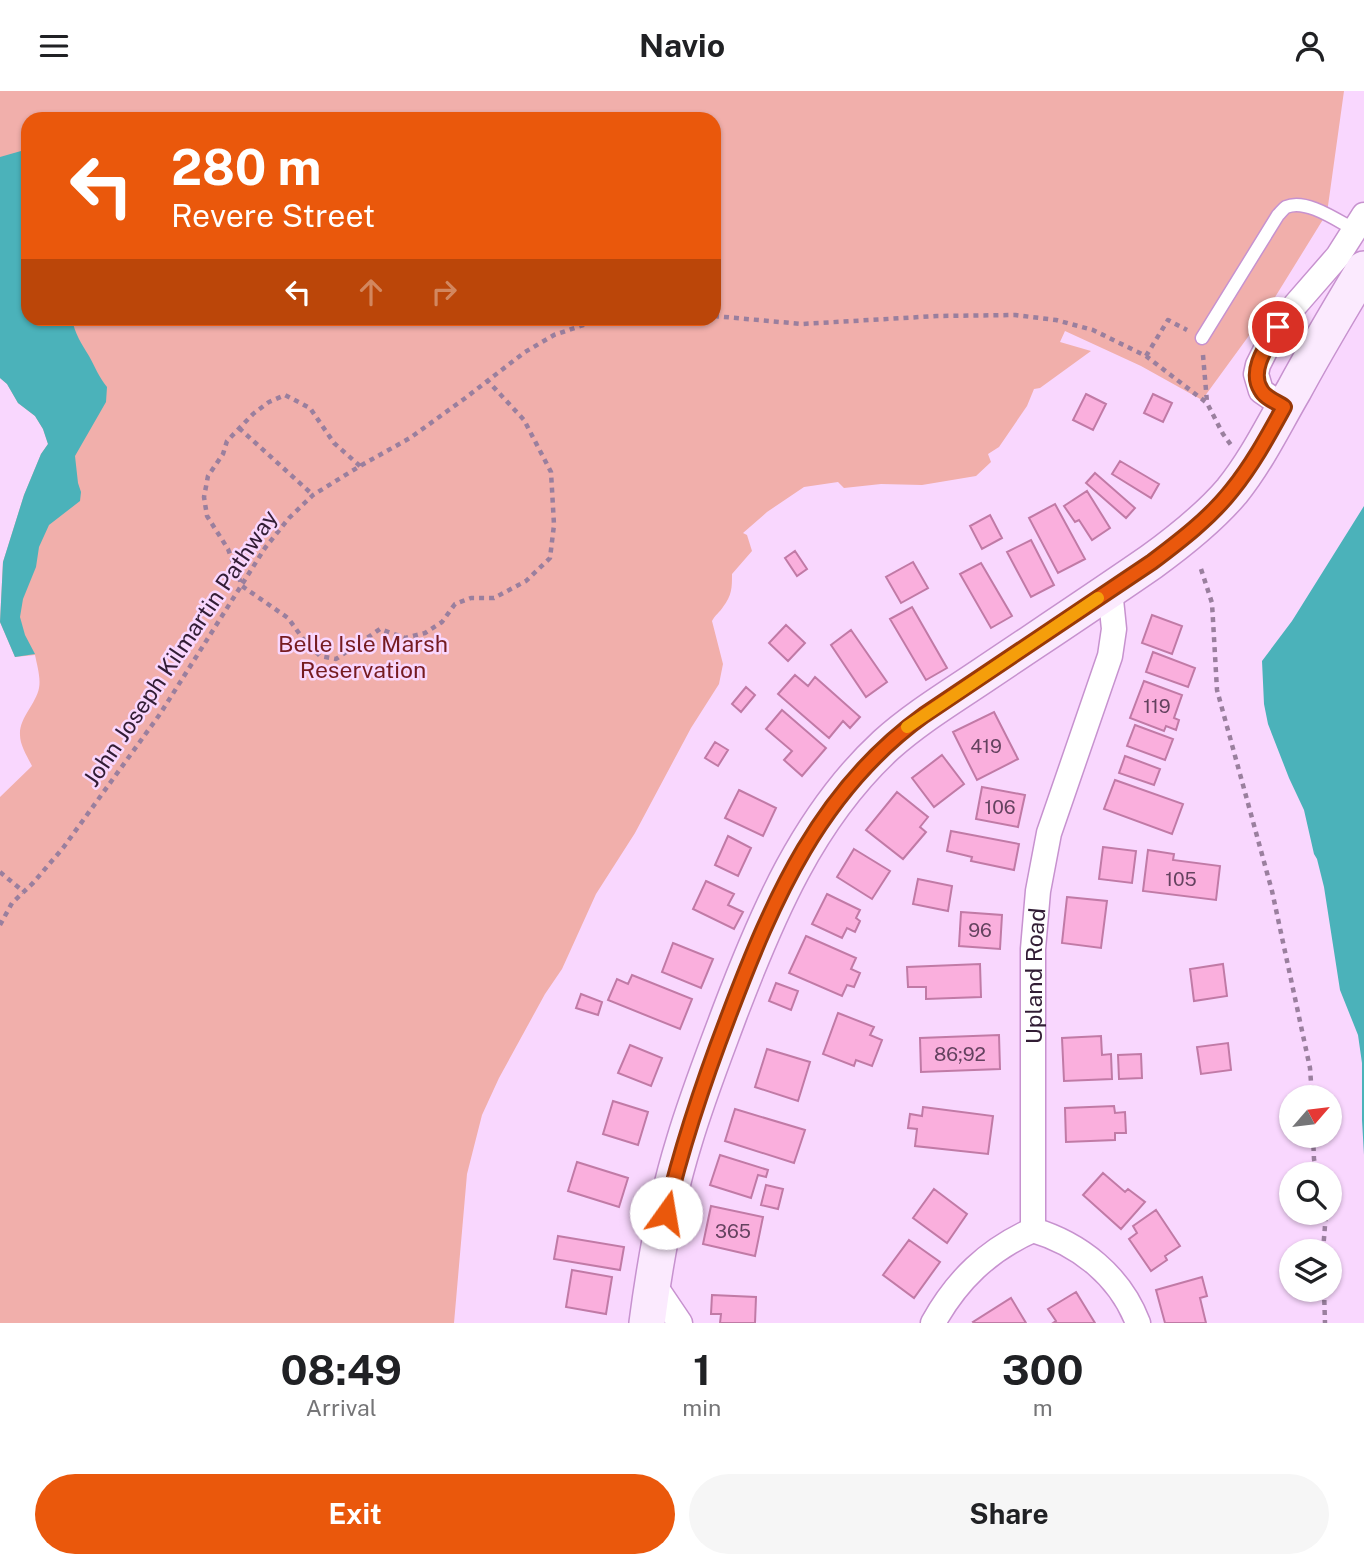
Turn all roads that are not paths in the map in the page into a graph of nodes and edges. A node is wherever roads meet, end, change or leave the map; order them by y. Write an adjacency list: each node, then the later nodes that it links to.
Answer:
1 (1359, 223): 3 (lane); 4 (street)
2 (1364, 269): 4 (main road)
3 (1202, 338)
4 (1284, 407): 5 (main road)
5 (1110, 590): 6 (street, Upland Road); 7 (main road)
6 (1033, 1230): 10 (street); 11 (street)
7 (653, 1283): 8 (main road); 9 (street)
8 (647, 1323)
9 (680, 1323)
10 (933, 1323)
11 (1138, 1323)

